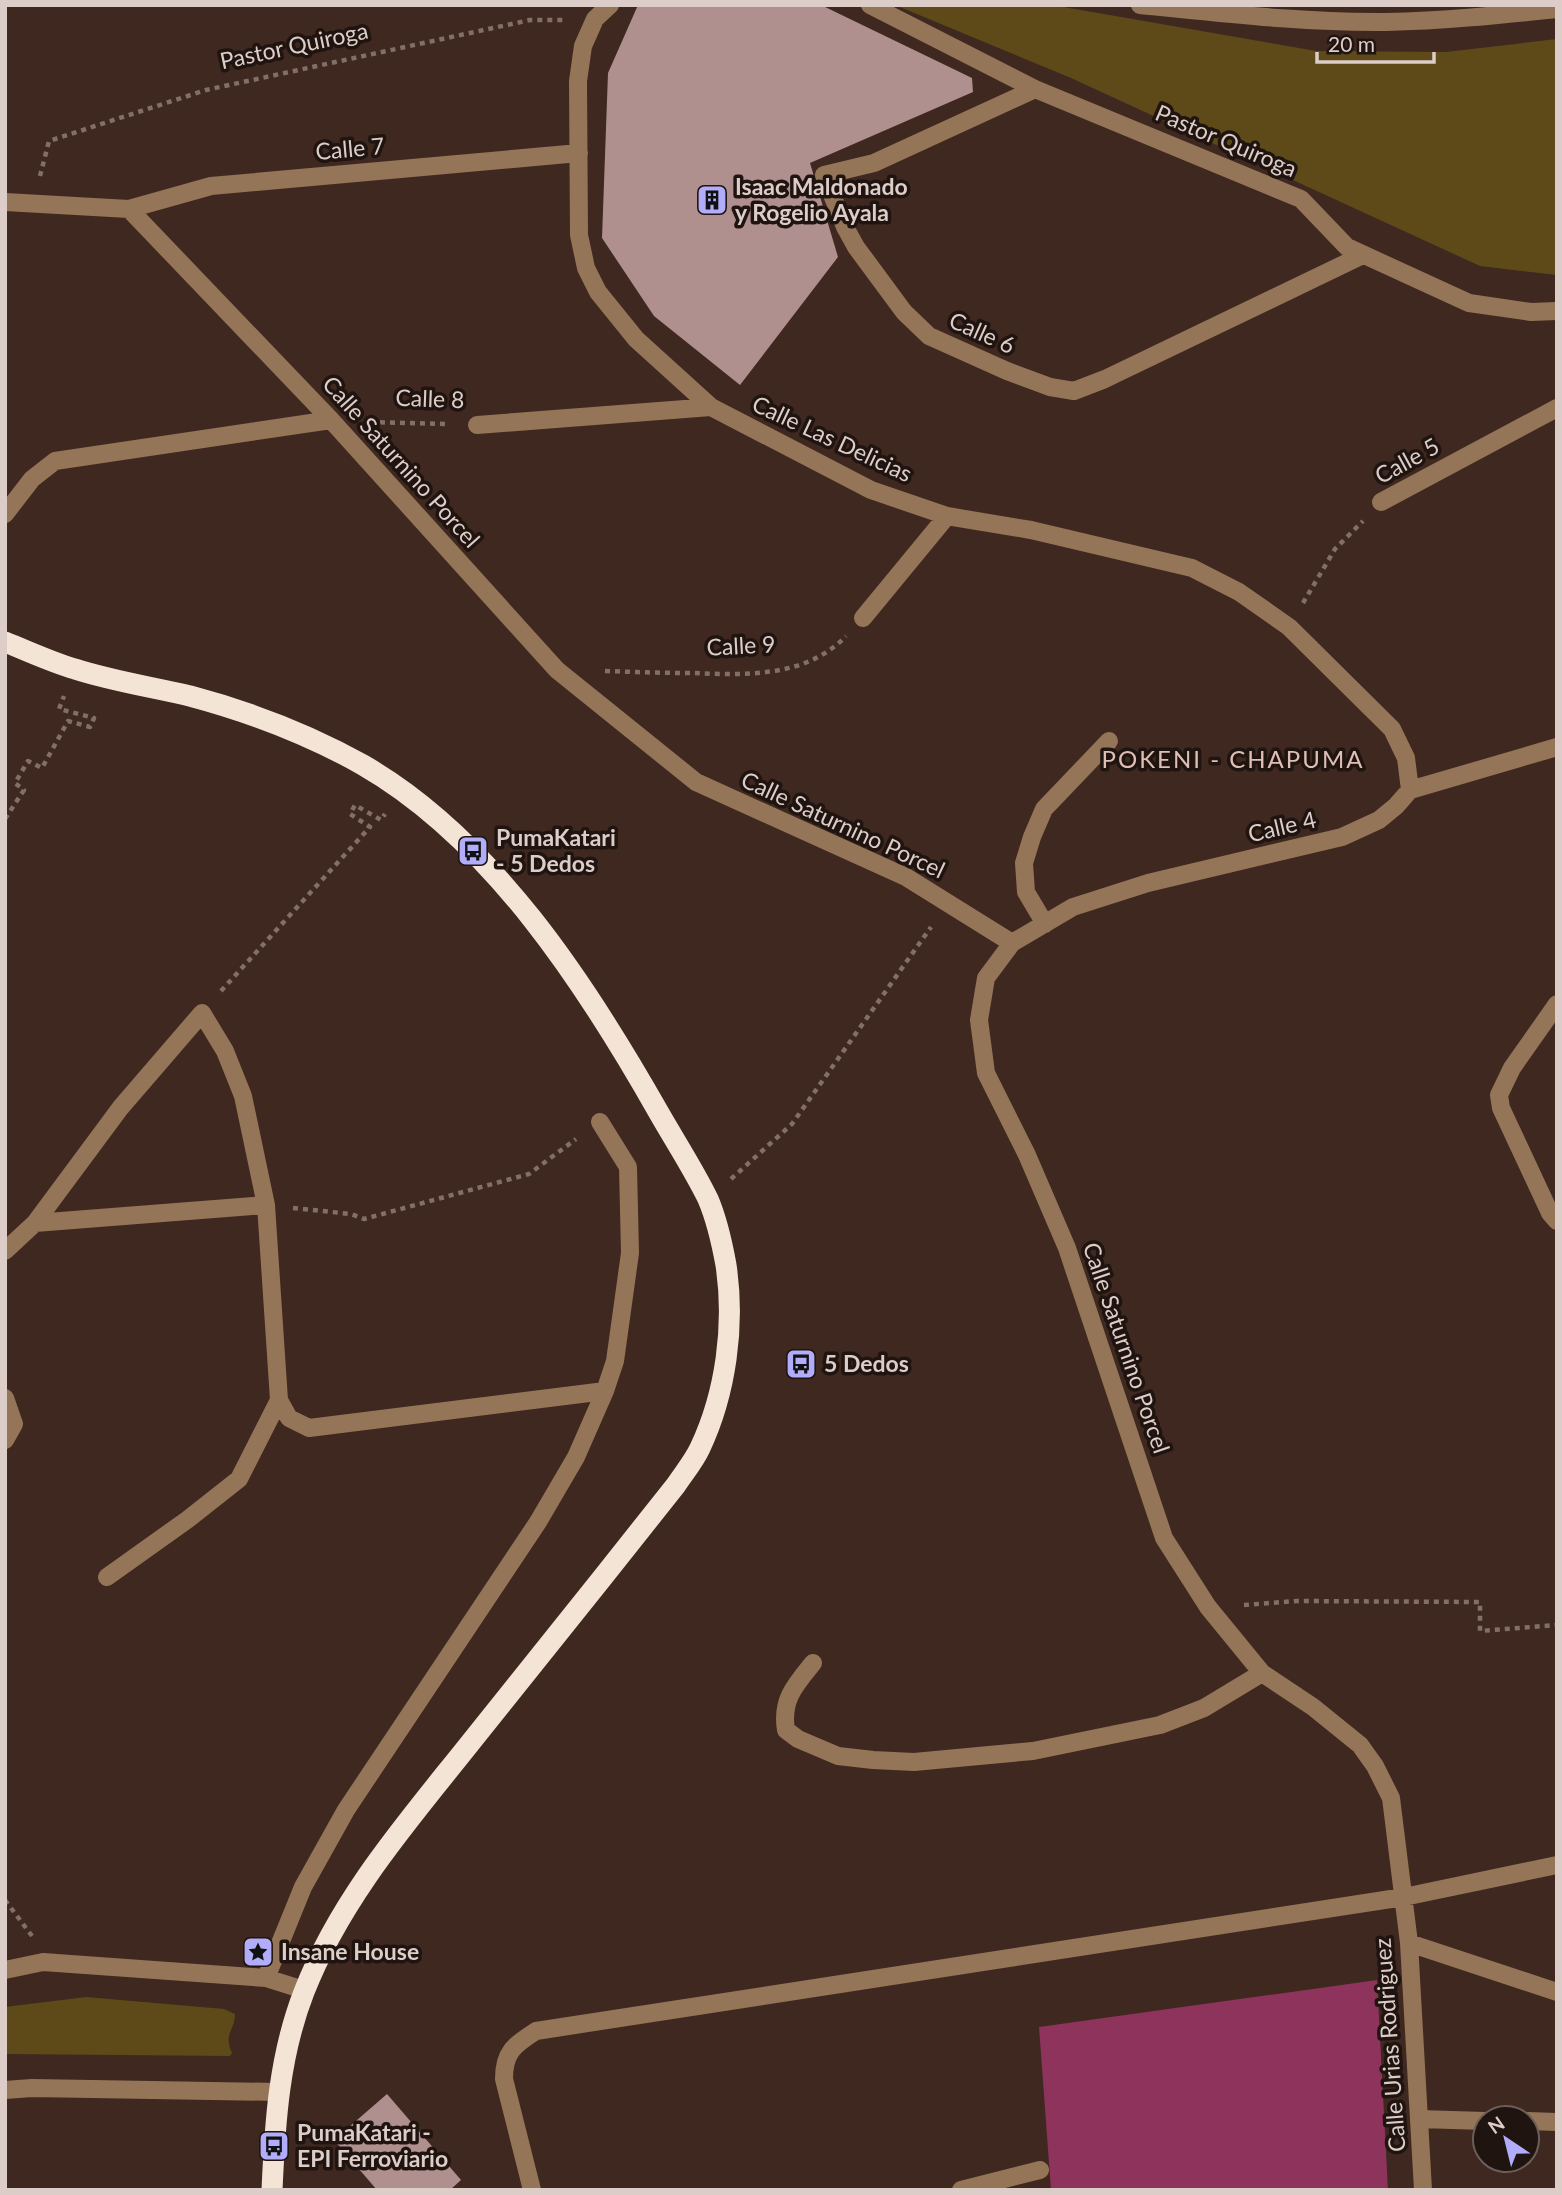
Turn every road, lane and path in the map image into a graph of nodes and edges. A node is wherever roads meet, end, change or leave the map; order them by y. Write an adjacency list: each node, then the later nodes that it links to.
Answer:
1 (610, 5): 5 (street, Calle Las Delicias)
2 (870, 5): 6 (street, Pastor Quiroga)
3 (1140, 5): 4 (street)
4 (1557, 9)
5 (595, 19): 7 (street, Calle Las Delicias); 9 (path, Pastor Quiroga)
6 (1035, 89): 11 (street, Pastor Quiroga); 11 (street, Calle 6)
7 (579, 153): 10 (street, Calle 7); 13 (street, Calle Las Delicias)
8 (5, 202): 9 (street)
9 (32, 202): 10 (street)
10 (129, 209): 15 (street, Calle Saturnino Porcel)
11 (1363, 255): 12 (street, Pastor Quiroga)
12 (1557, 312)
13 (711, 407): 16 (street, Calle 8); 19 (street, Calle Las Delicias)
14 (1557, 408): 17 (street, Calle 5)
15 (331, 420): 16 (path, Calle 8); 18 (street); 23 (street, Calle Saturnino Porcel)
16 (477, 425)
17 (1381, 502): 21 (path, Calle 5)
18 (5, 514)
19 (947, 516): 20 (street); 21 (street, Calle Las Delicias)
20 (863, 618): 23 (path, Calle 9)
21 (1289, 627): 27 (street, Calle Las Delicias)
22 (5, 642): 36 (highway)
23 (557, 670): 30 (street, Calle Saturnino Porcel)
24 (66, 693): 29 (path)
25 (1109, 741): 31 (street)
26 (1557, 747): 27 (street, Calle 4)
27 (1410, 790): 31 (street, Calle 4)
28 (371, 814): 34 (path)
29 (5, 819)
30 (948, 903): 32 (street, Calle Saturnino Porcel); 36 (path)
31 (1045, 924): 32 (street, Calle 4)
32 (1012, 943): 46 (street, Calle Saturnino Porcel)
33 (1557, 1004): 38 (street)
34 (202, 1013): 37 (street); 39 (street)
35 (600, 1122): 37 (path); 41 (street)
36 (708, 1200): 57 (highway)
37 (266, 1205): 39 (street); 43 (street)
38 (1557, 1221)
39 (35, 1223): 40 (street)
40 (5, 1251)
41 (606, 1391): 43 (street); 56 (street)
42 (5, 1398): 44 (street)
43 (279, 1400): 45 (street)
44 (5, 1440)
45 (107, 1577)
46 (1208, 1607): 47 (path); 49 (street, Calle Saturnino Porcel)
47 (1557, 1625)
48 (813, 1663): 49 (street)
49 (1262, 1674): 51 (street, Calle Saturnino Porcel)
50 (1557, 1865): 51 (street)
51 (1404, 1897): 53 (street, Calle Urias Rodriguez); 65 (street)
52 (5, 1900): 54 (path)
53 (1409, 1943): 58 (street); 61 (street, Calle Urias Rodriguez)
54 (43, 1962): 55 (street); 56 (street)
55 (5, 1970)
56 (266, 1978): 57 (street)
57 (304, 1990): 60 (highway)
58 (1557, 1992)
59 (5, 2090): 60 (street)
60 (278, 2092): 64 (highway)
61 (1419, 2119): 62 (street); 67 (street, Calle Urias Rodriguez)
62 (1471, 2120)
63 (1040, 2170): 66 (street)
64 (272, 2190)
65 (531, 2190)
66 (961, 2190)
67 (1423, 2190)

